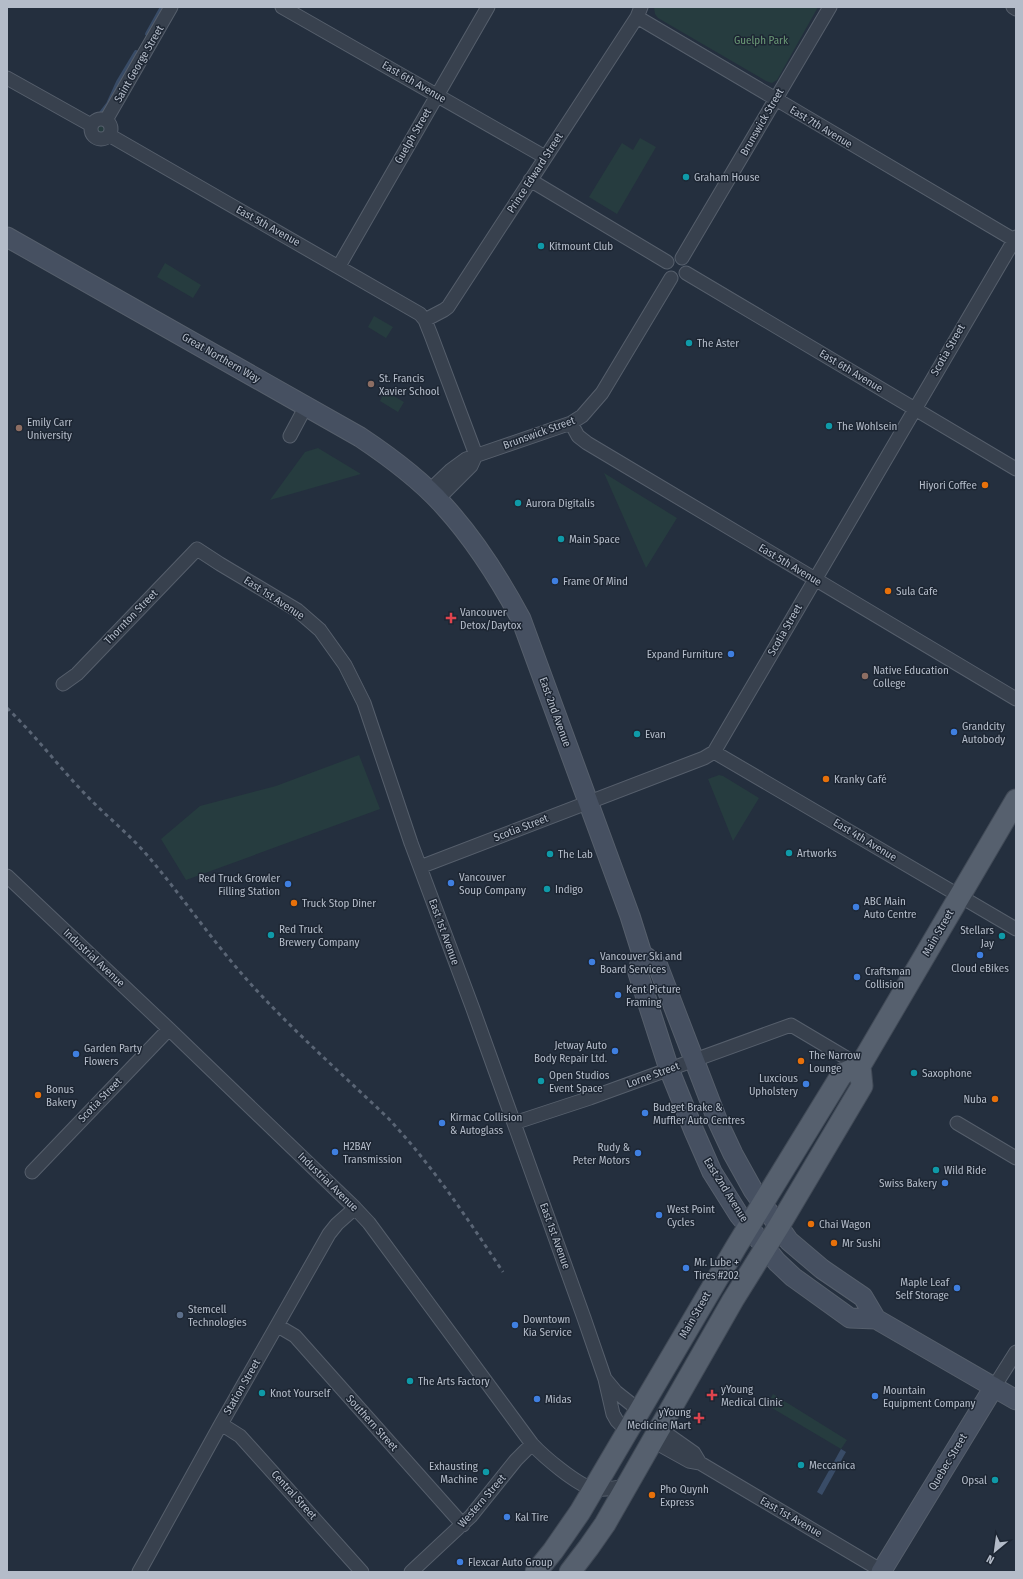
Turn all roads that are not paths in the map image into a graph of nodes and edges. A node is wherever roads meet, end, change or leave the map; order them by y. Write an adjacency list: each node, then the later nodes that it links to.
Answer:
1 (171, 7): 11 (street, Saint George Street)
2 (282, 7): 9 (street, East 6th Avenue)
3 (488, 7): 9 (street, Guelph Street)
4 (830, 7): 10 (street, Brunswick Street)
5 (1013, 7): 6 (street)
6 (1016, 8)
7 (639, 12): 10 (street, East 7th Avenue); 14 (street, Prince Edward Street)
8 (7, 78): 12 (street)
9 (437, 95): 14 (street, East 6th Avenue); 20 (street, Guelph Street)
10 (776, 100): 17 (street, East 7th Avenue); 18 (street, Brunswick Street)
11 (106, 120): 12 (street); 13 (street)
12 (91, 125): 13 (street)
13 (109, 135): 20 (street, East 5th Avenue)
14 (545, 157): 15 (street, Prince Edward Street)
15 (530, 180): 19 (street); 23 (street, Prince Edward Street)
16 (7, 237): 24 (main road, Great Northern Way)
17 (1015, 239): 25 (street, Scotia Street)
18 (682, 258): 19 (street); 21 (street)
19 (667, 262): 22 (street)
20 (339, 266): 23 (street, East 5th Avenue)
21 (686, 273): 22 (street); 25 (street, East 6th Avenue)
22 (671, 278): 26 (street, Brunswick Street)
23 (425, 320): 28 (street)
24 (306, 406): 27 (street); 30 (main road, Great Northern Way)
25 (914, 408): 29 (street, East 6th Avenue); 32 (street, Scotia Street)
26 (571, 423): 28 (street, Brunswick Street); 32 (street, East 5th Avenue)
27 (290, 436)
28 (476, 455): 30 (street)
29 (1016, 470)
30 (433, 495): 37 (main road, East 2nd Avenue)
31 (197, 548): 33 (street, Thornton Street); 38 (street, East 1st Avenue)
32 (814, 580): 34 (street, East 5th Avenue); 35 (street, Scotia Street)
33 (63, 684)
34 (1016, 699)
35 (714, 752): 37 (street, Scotia Street); 40 (street, East 4th Avenue)
36 (1016, 800): 40 (main road, Main Street)
37 (588, 803): 38 (street, Scotia Street); 42 (main road, East 2nd Avenue)
38 (420, 867): 47 (street, East 1st Avenue)
39 (7, 876): 43 (street, Industrial Avenue)
40 (960, 896): 41 (street, East 4th Avenue); 45 (main road, Main Street)
41 (1016, 929)
42 (642, 954): 44 (main road, East 2nd Avenue); 46 (main road, East 2nd Avenue)
43 (169, 1029): 50 (street, Scotia Street); 52 (street, Industrial Avenue)
44 (695, 1060): 45 (street, Lorne Street); 46 (street, Lorne Street); 51 (main road, East 2nd Avenue)
45 (860, 1066): 51 (main road, Main Street); 53 (main road)
46 (669, 1069): 47 (street, Lorne Street); 54 (main road, East 2nd Avenue)
47 (514, 1123): 59 (street, East 1st Avenue)
48 (957, 1123): 49 (street)
49 (1016, 1158)
50 (32, 1172)
51 (763, 1204): 53 (main road, East 2nd Avenue); 54 (main road, Main Street)
52 (355, 1208): 57 (street, Station Street); 66 (street, Industrial Avenue)
53 (779, 1226): 55 (main road); 56 (main road, East 2nd Avenue)
54 (749, 1227): 55 (main road, East 2nd Avenue); 62 (main road, Main Street)
55 (765, 1248): 56 (main road, East 2nd Avenue); 65 (main road)
56 (876, 1318): 60 (main road, East 2nd Avenue)
57 (278, 1326): 63 (street, Station Street); 69 (street, Southern Street)
58 (1016, 1352): 60 (street, Quebec Street)
59 (605, 1379): 62 (street, East 1st Avenue); 64 (street, East 1st Avenue)
60 (994, 1387): 61 (main road, East 2nd Avenue); 70 (main road, Quebec Street)
61 (1016, 1400)
62 (640, 1411): 64 (main road, Main Street)
63 (221, 1424): 71 (street, Station Street); 72 (street, Central Street)
64 (628, 1432): 68 (main road, Main Street)
65 (656, 1435): 67 (main road); 70 (street, East 1st Avenue)
66 (532, 1444): 68 (street, Industrial Avenue); 69 (street, Western Street)
67 (627, 1486): 68 (street); 75 (main road)
68 (593, 1489): 74 (main road, Main Street)
69 (463, 1525): 73 (street, Western Street)
70 (882, 1571)
71 (139, 1572)
72 (362, 1572)
73 (411, 1572)
74 (536, 1572)
75 (570, 1572)

